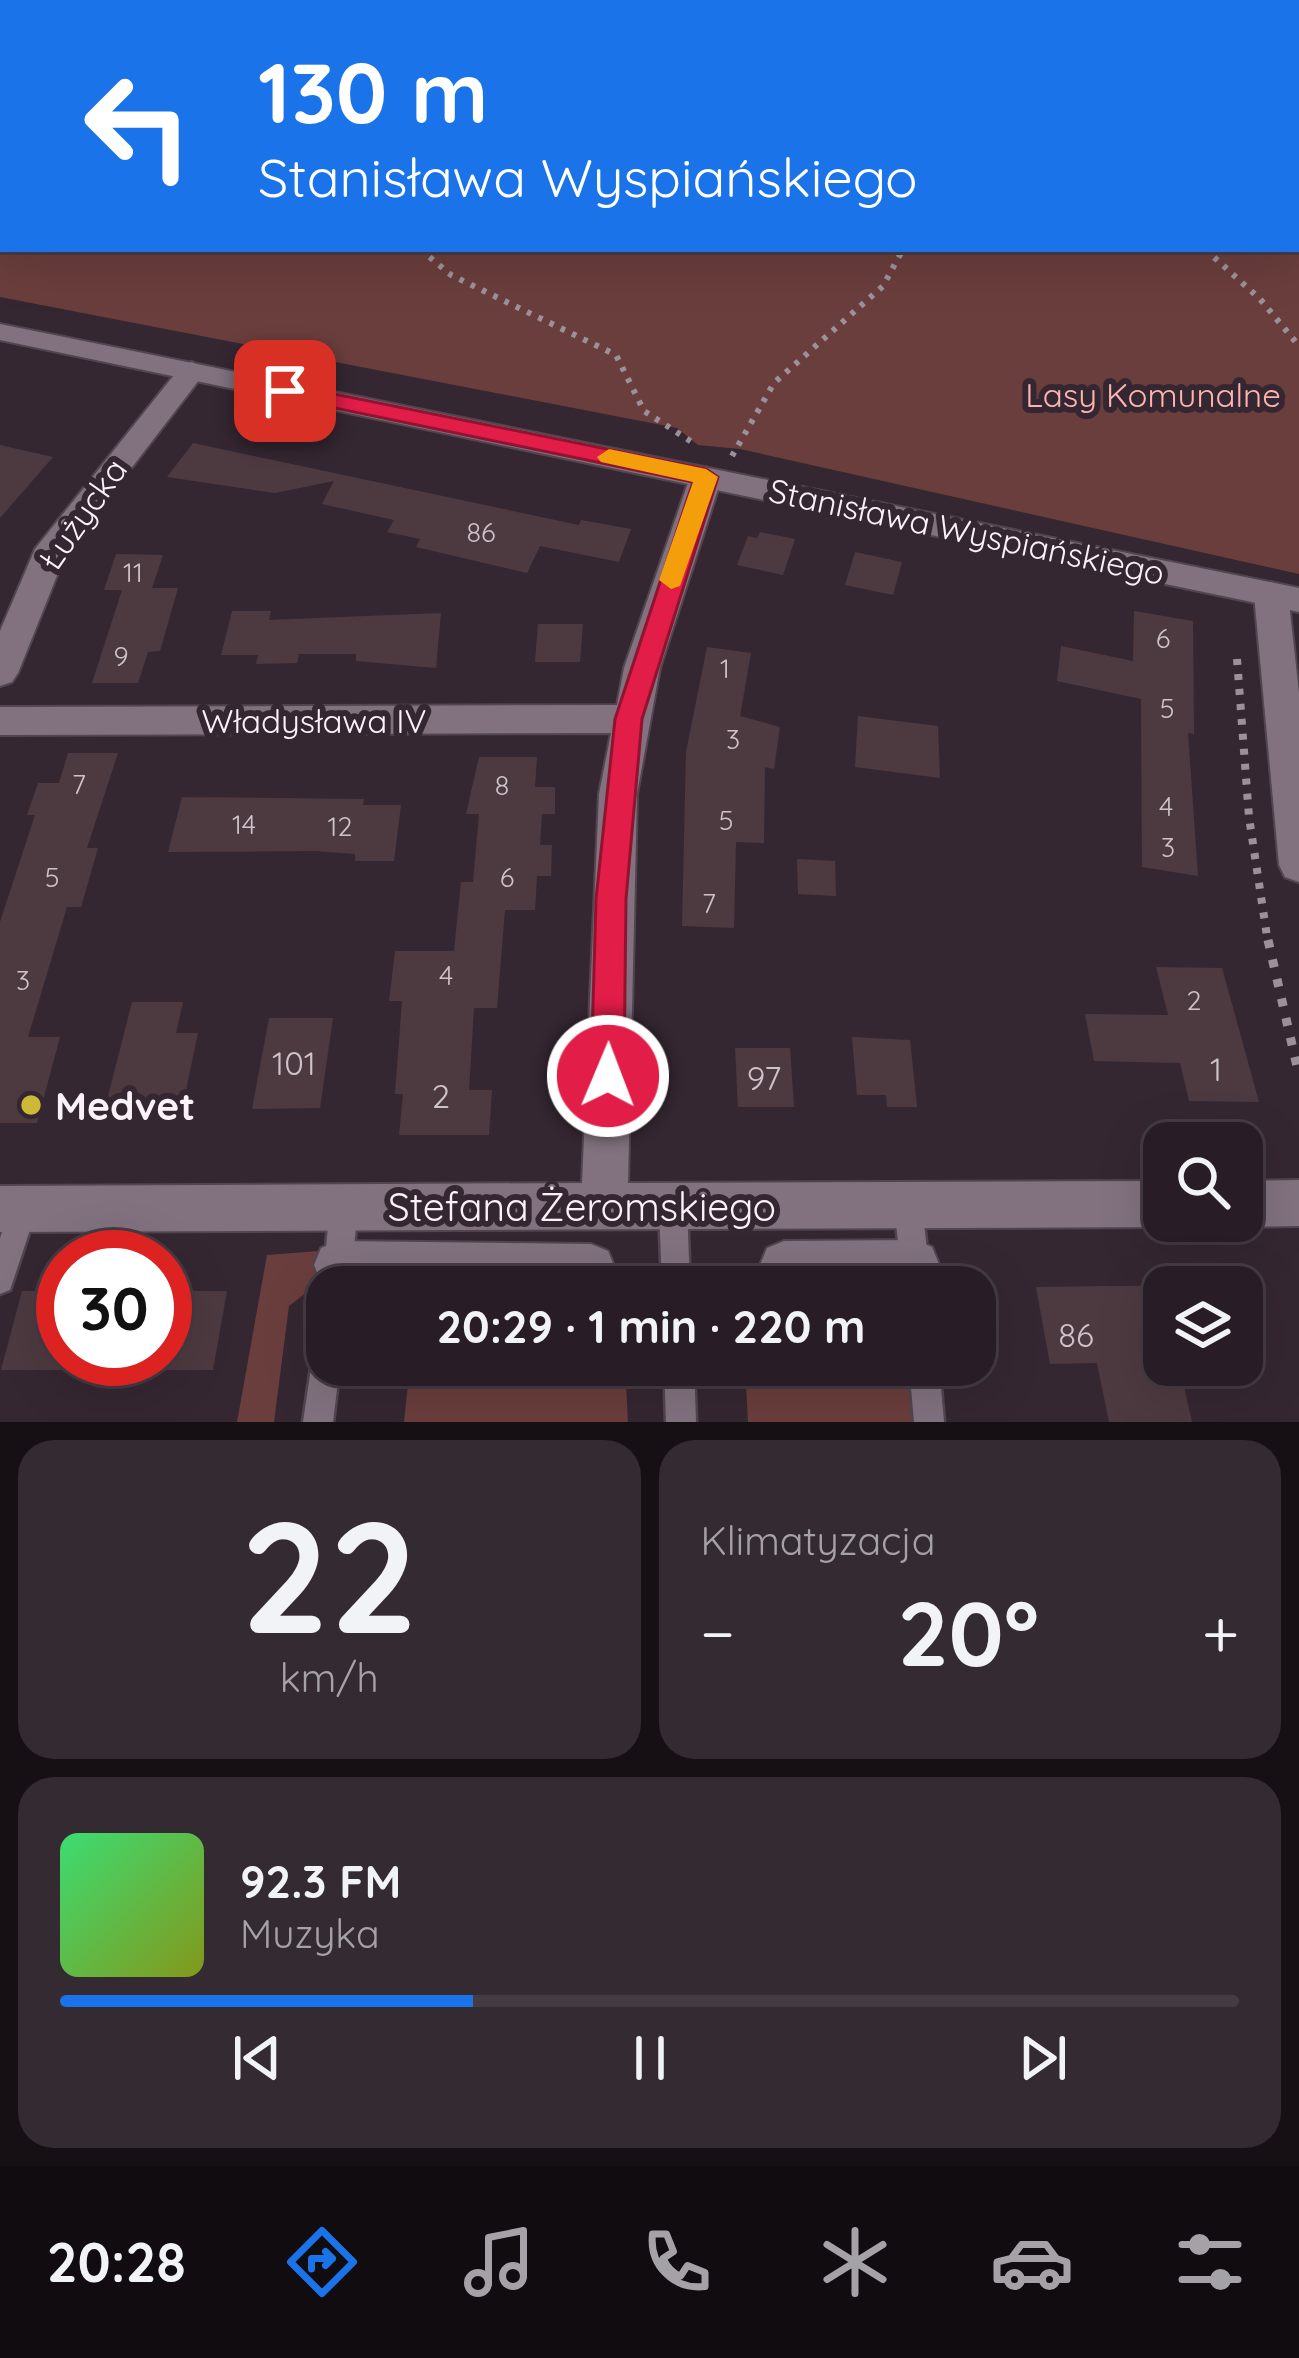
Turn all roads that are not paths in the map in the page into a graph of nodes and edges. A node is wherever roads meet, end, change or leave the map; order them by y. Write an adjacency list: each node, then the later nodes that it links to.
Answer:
1 (0, 332): 2 (street, Stanisława Wyspiańskiego)
2 (192, 371): 3 (street, Stanisława Wyspiańskiego); 5 (street, Łużycka)
3 (706, 477): 4 (street, Stanisława Wyspiańskiego); 6 (street)
4 (1285, 597): 8 (street)
5 (0, 673)
6 (628, 719): 7 (street, Władysława IV); 13 (street)
7 (0, 721)
8 (1299, 866)
9 (1143, 1204): 12 (street, Stefana Żeromskiego)
10 (1263, 1204): 11 (street)
11 (1299, 1204)
12 (908, 1205): 14 (street, Stefana Żeromskiego); 21 (lane)
13 (604, 1206): 14 (street, Stefana Żeromskiego); 15 (street, Stefana Żeromskiego)
14 (673, 1206): 19 (lane)
15 (344, 1207): 16 (street, Stefana Żeromskiego); 18 (lane)
16 (12, 1209): 22 (lane)
17 (784, 1265): 20 (street)
18 (338, 1266)
19 (675, 1266)
20 (797, 1266)
21 (915, 1266)
22 (0, 1280)
23 (323, 1386): 26 (lane)
24 (680, 1386): 27 (lane)
25 (926, 1386): 28 (lane)
26 (318, 1422)
27 (681, 1422)
28 (929, 1422)

